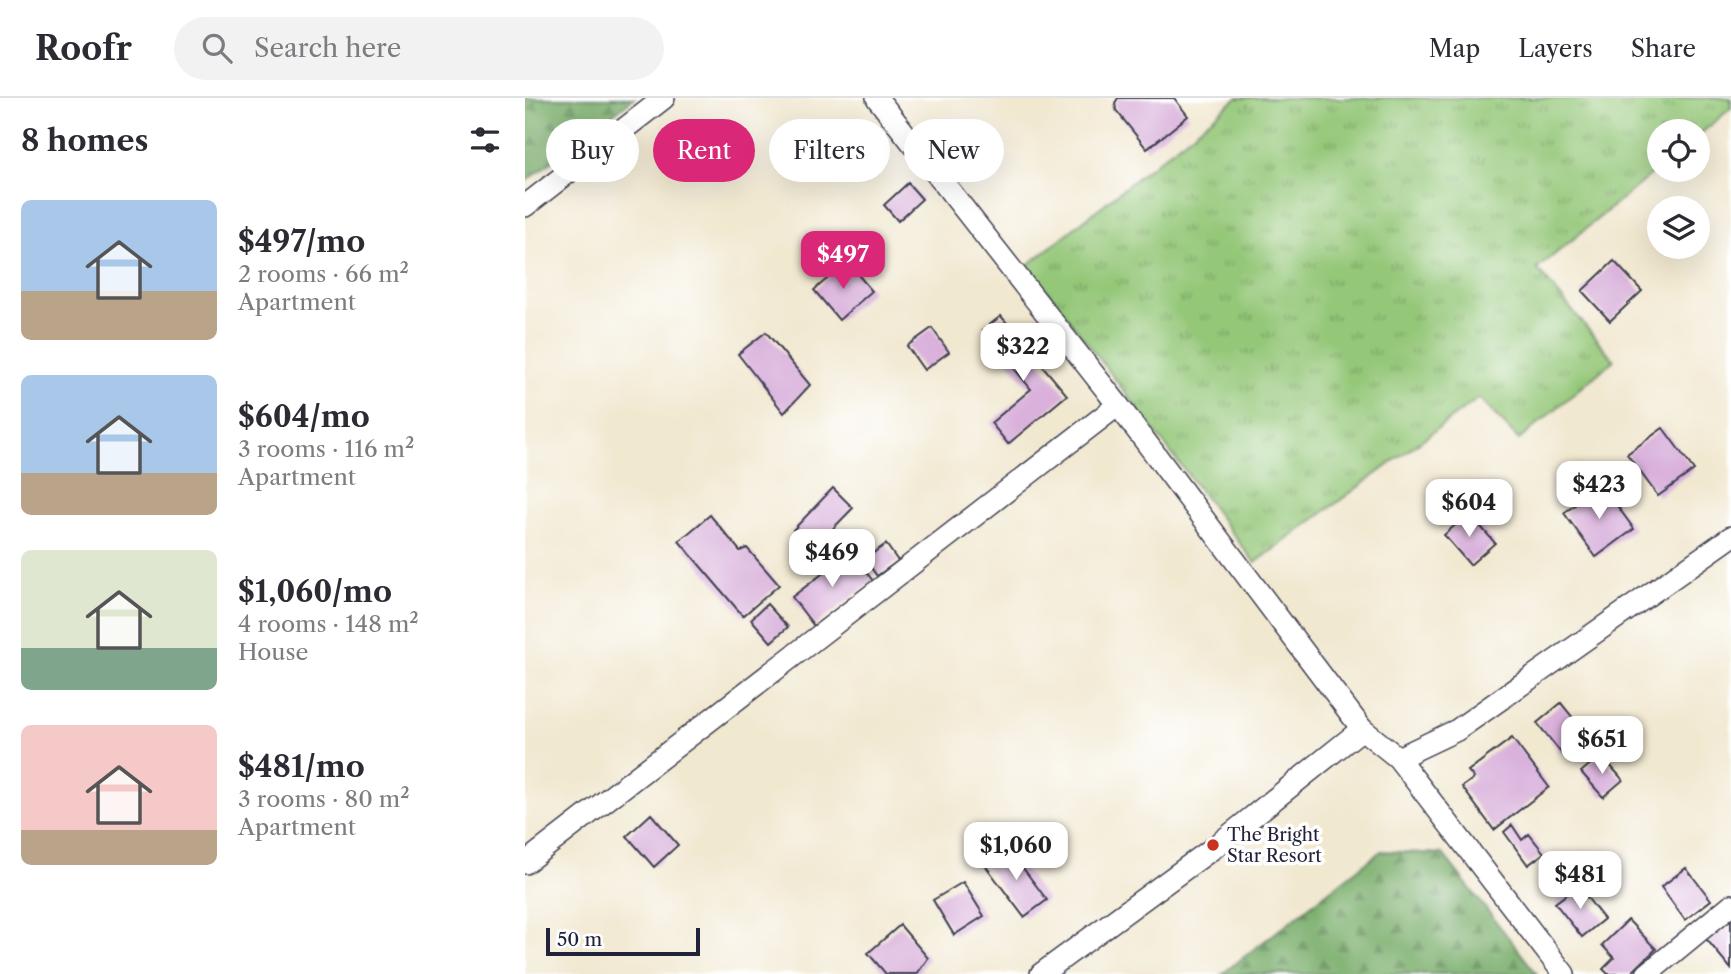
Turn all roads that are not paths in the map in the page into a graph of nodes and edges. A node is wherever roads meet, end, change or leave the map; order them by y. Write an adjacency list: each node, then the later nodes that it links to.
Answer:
1 (664, 98): 3 (street)
2 (877, 98): 4 (street)
3 (525, 206)
4 (1118, 405): 6 (street); 8 (street)
5 (1731, 537): 7 (street)
6 (1362, 729): 7 (street); 10 (street)
7 (1398, 758): 11 (street)
8 (525, 863)
9 (1731, 905): 12 (street)
10 (1041, 974)
11 (1564, 974)
12 (1647, 974)

